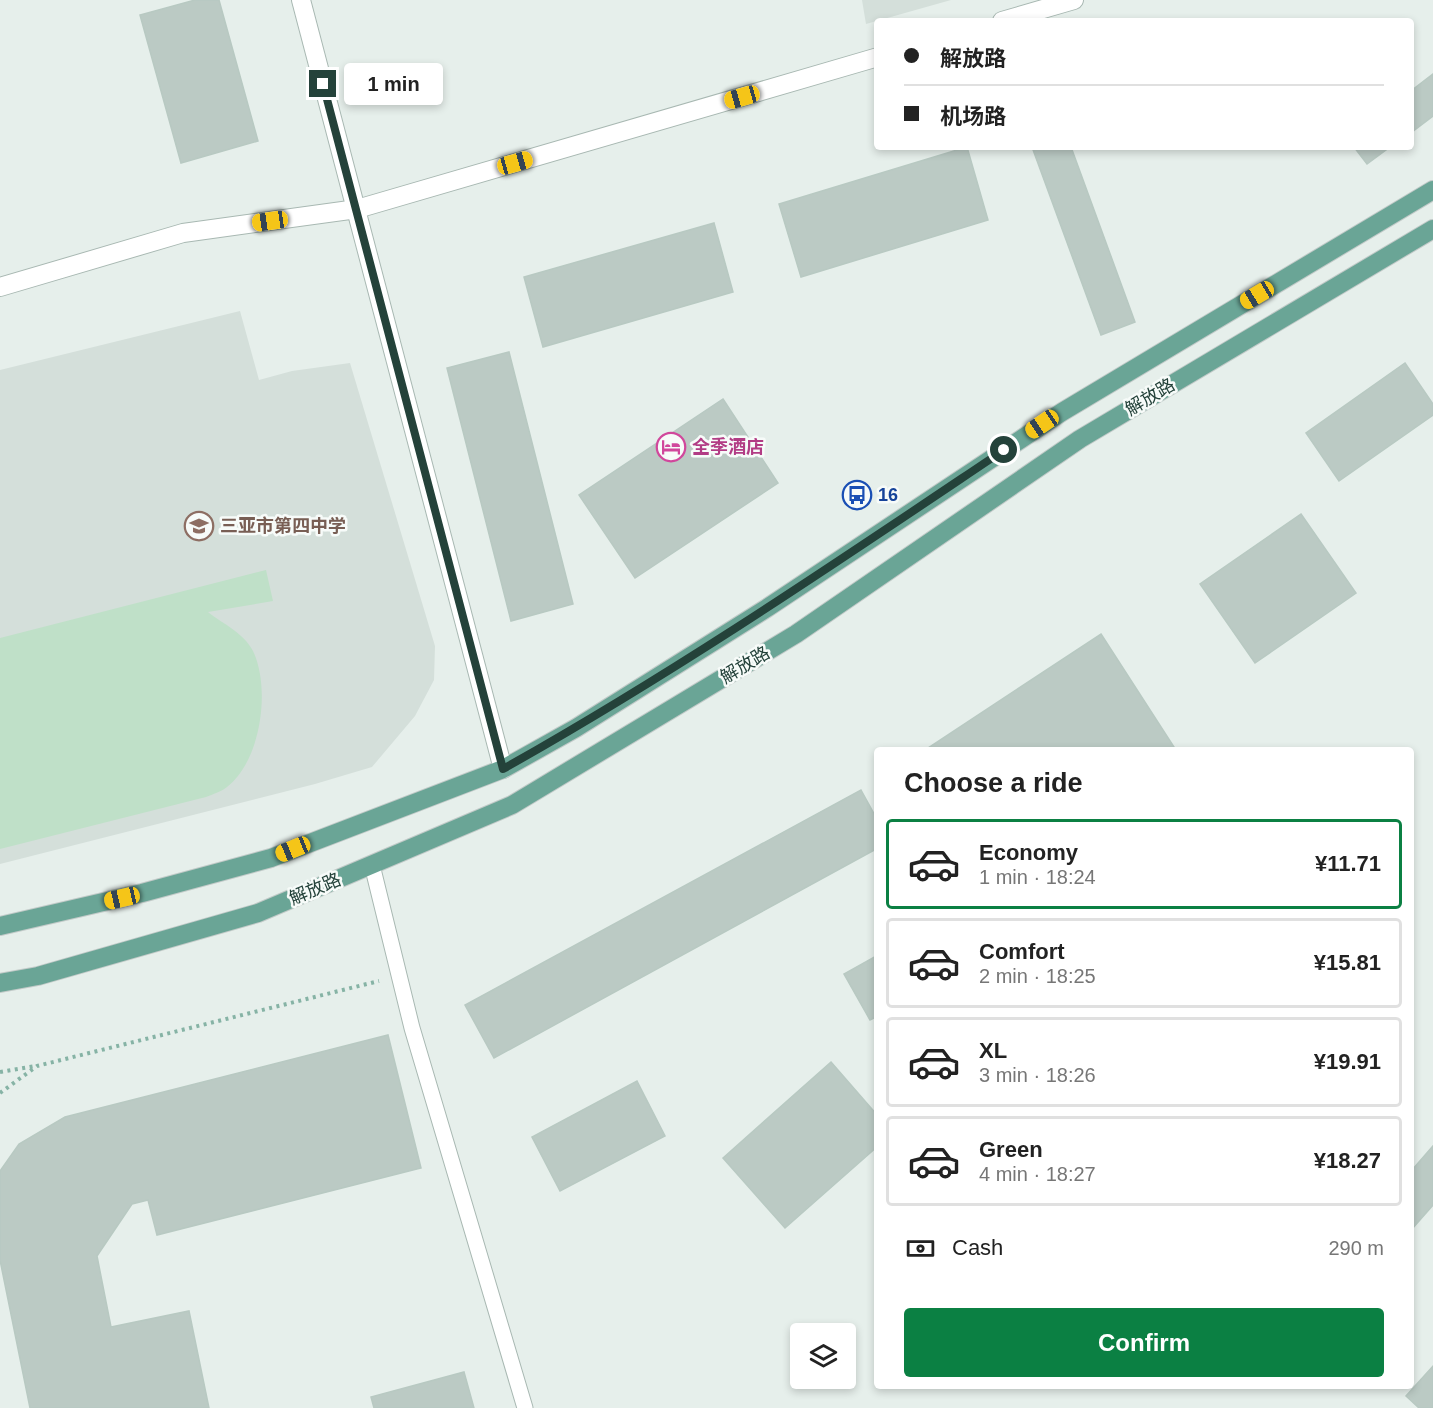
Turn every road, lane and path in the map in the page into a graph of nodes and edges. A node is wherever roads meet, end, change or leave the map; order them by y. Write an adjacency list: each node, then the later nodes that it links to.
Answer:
1 (301, 0): 6 (street)
2 (1074, 0): 3 (street)
3 (1012, 18)
4 (874, 58): 6 (street)
5 (1433, 190): 9 (main road, 解放路)
6 (357, 209): 8 (street); 9 (street)
7 (1433, 229): 10 (main road, 解放路)
8 (0, 287)
9 (503, 769): 11 (main road, 解放路)
10 (372, 865): 12 (lane); 13 (main road, 解放路)
11 (0, 926)
12 (399, 976): 14 (path); 17 (lane)
13 (0, 983)
14 (37, 1066): 15 (path); 16 (path)
15 (0, 1072)
16 (0, 1093)
17 (525, 1408)

